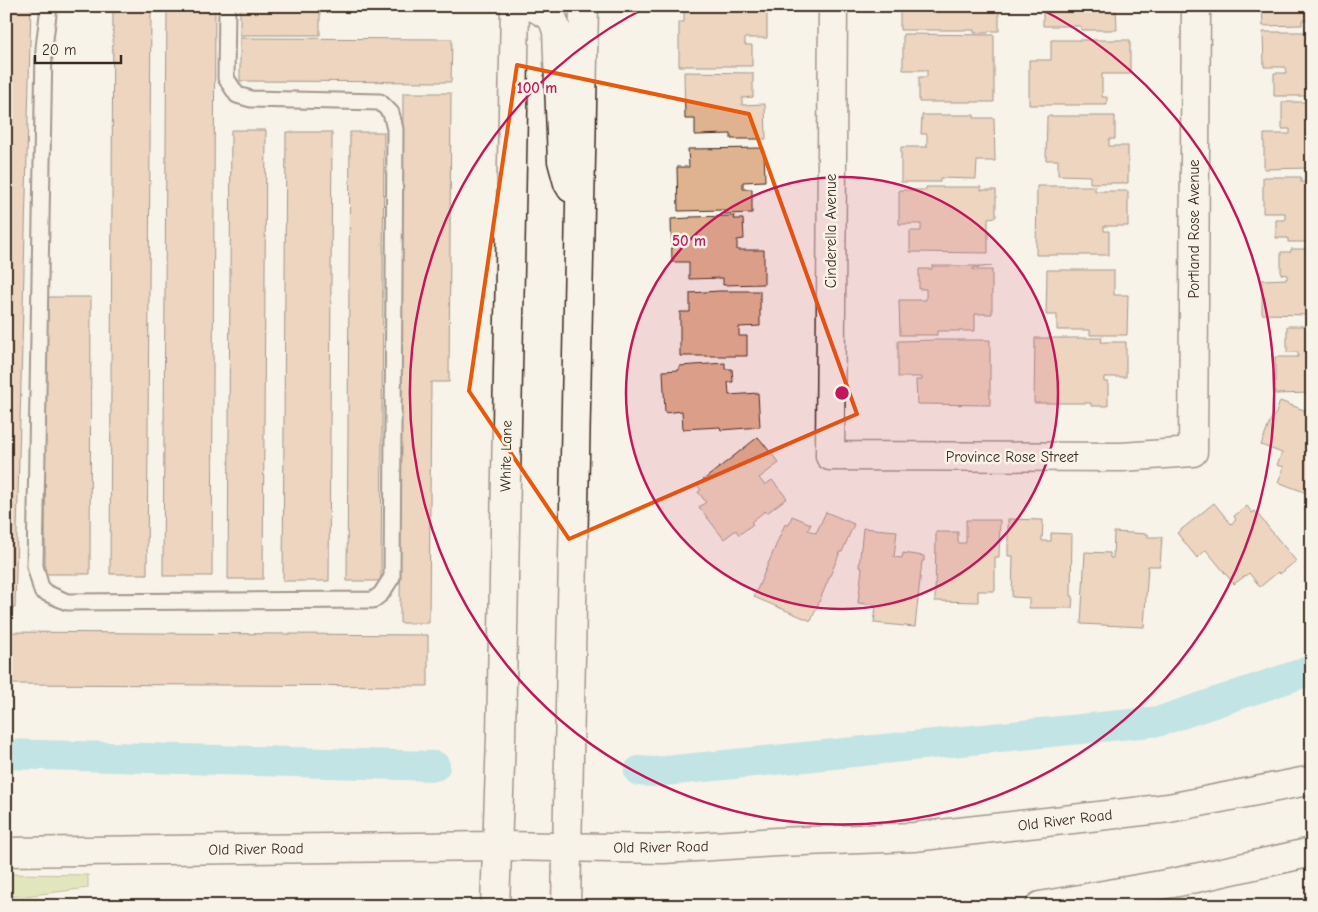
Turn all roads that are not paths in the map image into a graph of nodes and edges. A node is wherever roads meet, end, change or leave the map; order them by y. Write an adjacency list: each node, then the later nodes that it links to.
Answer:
1 (49, 6): 2 (lane)
2 (227, 6)
3 (514, 6): 12 (main road, White Lane)
4 (532, 6): 8 (main road)
5 (584, 6): 8 (main road)
6 (833, 6): 10 (main road, Cinderella Avenue)
7 (1196, 6): 9 (main road, Portland Rose Avenue)
8 (580, 199): 13 (main road)
9 (1193, 452): 10 (main road, Province Rose Street)
10 (830, 456)
11 (1312, 780): 13 (main road, Old River Road)
12 (496, 846): 13 (main road, Old River Road); 14 (main road, Old River Road); 16 (main road, White Lane)
13 (566, 848): 17 (main road)
14 (6, 852)
15 (1312, 852): 18 (main road)
16 (495, 906)
17 (566, 906)
18 (1040, 906)

